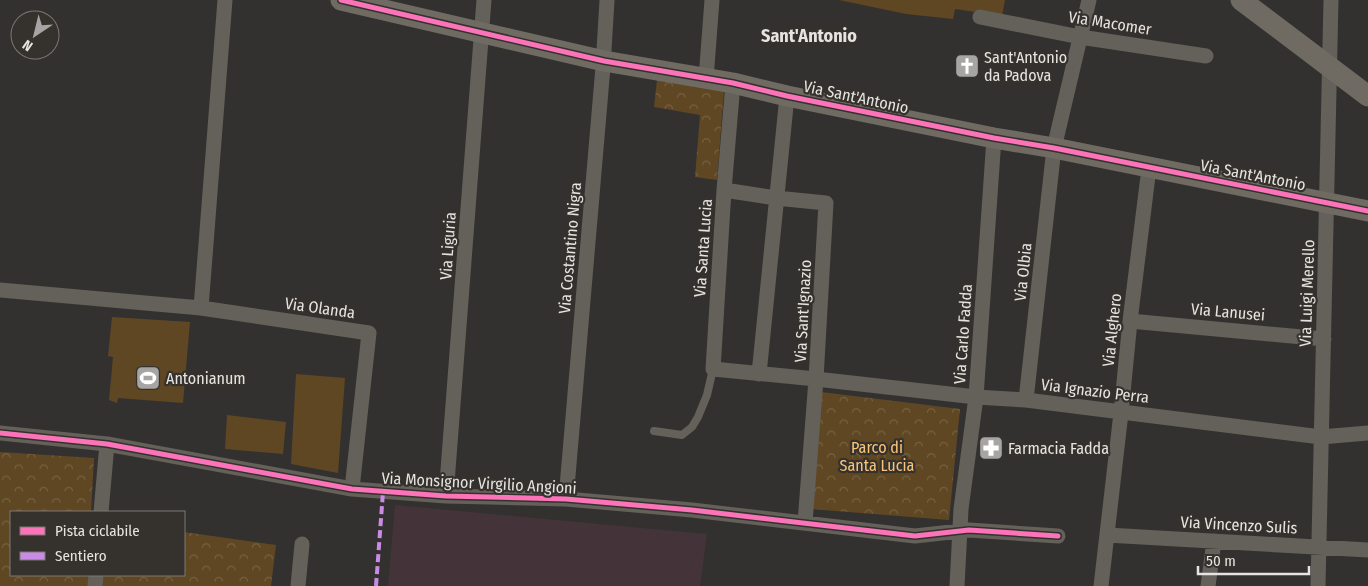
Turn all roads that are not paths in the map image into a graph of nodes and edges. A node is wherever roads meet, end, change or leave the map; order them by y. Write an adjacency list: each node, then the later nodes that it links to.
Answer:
1 (225, 0): 28 (street)
2 (341, 0): 9 (street, Via Sant'Antonio)
3 (484, 0): 11 (street, Via Liguria)
4 (607, 0): 14 (street, Via Costantino Nigra)
5 (712, 0): 16 (street)
6 (1089, 0): 12 (street, Via Olbia)
7 (1242, 0): 15 (street)
8 (1331, 0): 15 (street, Via Luigi Merello)
9 (363, 2): 11 (street, Via Sant'Antonio)
10 (980, 17): 12 (street, Via Macomer)
11 (482, 32): 14 (street, Via Sant'Antonio); 43 (street, Via Liguria)
12 (1080, 36): 13 (street, Via Macomer); 21 (street, Via Olbia)
13 (1206, 56)
14 (604, 61): 16 (street, Via Sant'Antonio); 44 (street, Via Costantino Nigra)
15 (1330, 67): 19 (street); 25 (street, Via Luigi Merello)
16 (706, 79): 17 (street, Via Sant'Antonio)
17 (733, 83): 18 (street, Via Sant'Antonio); 23 (street, Via Santa Lucia)
18 (787, 96): 20 (street, Via Sant'Antonio); 24 (street)
19 (1368, 96)
20 (994, 138): 21 (street, Via Sant'Antonio); 34 (street, Via Carlo Fadda)
21 (1054, 148): 22 (street, Via Sant'Antonio); 35 (street, Via Olbia)
22 (1149, 168): 25 (street, Via Sant'Antonio); 29 (street, Via Alghero)
23 (724, 190): 24 (street, Via Sant'Ignazio); 31 (street, Via Santa Lucia)
24 (776, 198): 32 (street); 33 (street, Via Sant'Ignazio)
25 (1327, 203): 26 (street, Via Sant'Antonio); 30 (street, Via Luigi Merello)
26 (1368, 211)
27 (0, 290): 28 (street, Via Olanda)
28 (201, 308): 42 (street, Via Olanda)
29 (1130, 321): 30 (street, Via Lanusei); 36 (street, Via Alghero)
30 (1324, 339): 40 (street, Via Luigi Merello)
31 (713, 369): 32 (street); 37 (lane)
32 (759, 374): 33 (street)
33 (816, 379): 34 (street, Via Ignazio Perra); 46 (street, Via Sant'Ignazio)
34 (976, 397): 35 (street, Via Ignazio Perra); 47 (street, Via Carlo Fadda)
35 (1026, 400): 36 (street, Via Ignazio Perra)
36 (1121, 413): 40 (street, Via Ignazio Perra); 48 (street, Via Alghero)
37 (654, 431)
38 (0, 433): 41 (street, Via Monsignor Virgilio Angioni)
39 (1368, 433): 40 (street, Via Ignazio Perra)
40 (1321, 437): 52 (street, Via Luigi Merello)
41 (107, 444): 42 (street, Via Monsignor Virgilio Angioni); 45 (street)
42 (352, 489): 43 (street, Via Monsignor Virgilio Angioni)
43 (446, 496): 44 (street, Via Monsignor Virgilio Angioni)
44 (566, 499): 46 (street, Via Monsignor Virgilio Angioni)
45 (101, 511)
46 (805, 523): 47 (street, Via Monsignor Virgilio Angioni)
47 (960, 531): 49 (street); 55 (street, Via Carlo Fadda)
48 (1107, 534): 50 (street, Via Vincenzo Sulis); 56 (street, Via Alghero)
49 (1058, 536)
50 (1214, 542): 52 (street, Via Vincenzo Sulis); 57 (street)
51 (302, 544): 54 (street)
52 (1319, 547): 53 (street, Via Vincenzo Sulis); 58 (street, Via Luigi Merello)
53 (1368, 550)
54 (298, 586)
55 (957, 586)
56 (1100, 586)
57 (1208, 586)
58 (1318, 586)

